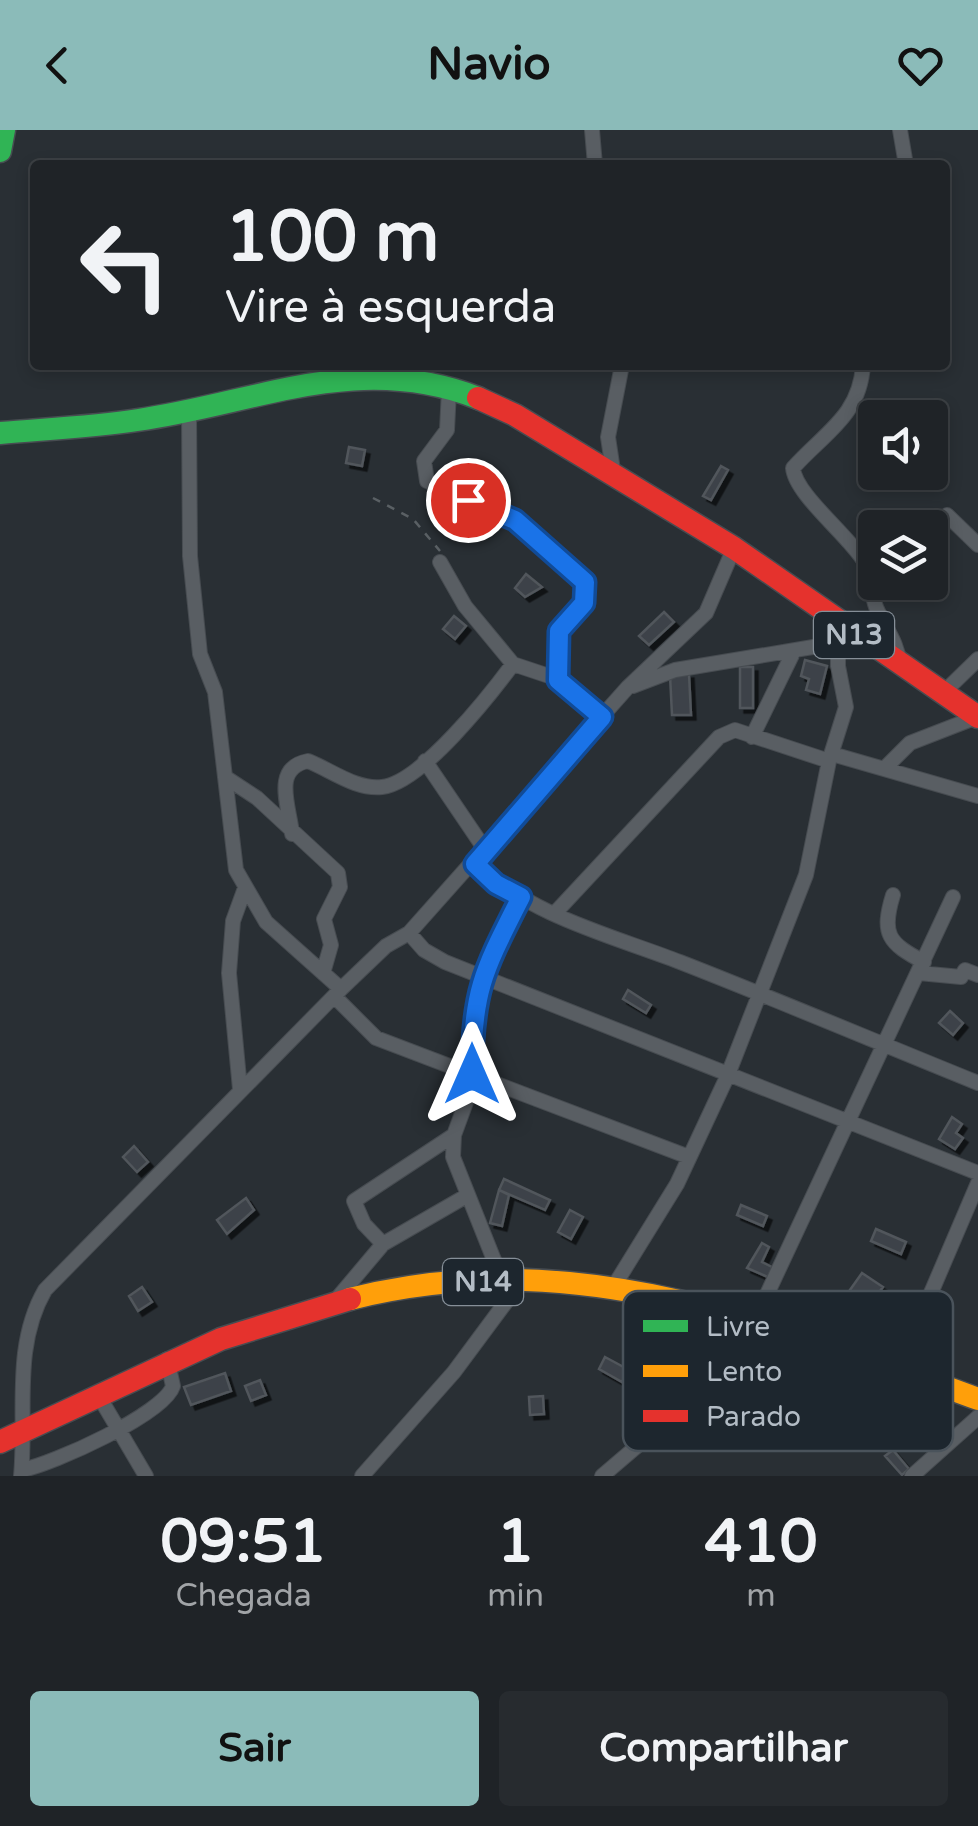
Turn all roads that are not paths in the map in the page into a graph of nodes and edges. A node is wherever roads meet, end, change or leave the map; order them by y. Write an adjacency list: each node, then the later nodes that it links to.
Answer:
1 (4, 130): 4 (main road)
2 (592, 130): 5 (street)
3 (900, 130): 6 (street)
4 (0, 151)
5 (594, 160)
6 (905, 160)
7 (621, 370): 12 (street)
8 (863, 370): 21 (street)
9 (449, 390): 10 (main road, N13); 12 (main road, N13); 22 (street)
10 (189, 411): 11 (main road, N13); 31 (street)
11 (0, 433)
12 (614, 478): 15 (main road, N13)
13 (948, 517): 14 (street)
14 (978, 545)
15 (734, 548): 17 (main road, N13); 23 (street)
16 (440, 562): 20 (street)
17 (837, 634): 18 (street); 21 (main road, N13); 28 (street)
18 (793, 653): 23 (street); 27 (street)
19 (978, 659): 24 (street)
20 (512, 664): 22 (street); 29 (street)
21 (900, 664): 24 (main road, N13)
22 (558, 680): 25 (street)
23 (628, 688): 25 (street)
24 (943, 693): 26 (main road, N13)
25 (602, 717): 34 (street)
26 (978, 717): 30 (street)
27 (752, 737): 28 (street); 40 (street)
28 (830, 757): 30 (street); 47 (street)
29 (425, 761): 33 (street); 34 (street)
30 (884, 768): 32 (street)
31 (225, 777): 33 (street); 36 (street)
32 (978, 796)
33 (292, 834): 43 (street)
34 (486, 851): 35 (street)
35 (475, 864): 38 (street); 41 (street)
36 (245, 888): 43 (street); 52 (street)
37 (893, 895): 42 (street)
38 (521, 897): 40 (street); 44 (street)
39 (953, 897): 42 (street)
40 (555, 913): 47 (street)
41 (409, 933): 44 (street); 46 (street)
42 (922, 968): 45 (street); 48 (street)
43 (323, 972): 46 (street)
44 (481, 975): 49 (street); 50 (street)
45 (978, 976)
46 (338, 993): 49 (street); 52 (street)
47 (758, 994): 48 (street); 50 (street)
48 (886, 1046): 51 (street); 53 (street)
49 (474, 1075): 54 (street); 55 (street)
50 (727, 1077): 53 (street); 55 (street)
51 (978, 1082)
52 (240, 1089): 72 (street)
53 (848, 1124): 56 (street); 63 (street)
54 (454, 1135): 58 (street); 59 (street)
55 (689, 1157): 61 (street)
56 (978, 1174)
57 (978, 1182): 64 (street)
58 (468, 1195): 59 (street); 60 (street)
59 (383, 1244): 65 (street)
60 (513, 1279): 61 (main road, N14); 65 (main road, N14); 78 (street)
61 (614, 1286): 62 (main road, N14)
62 (639, 1291)
63 (769, 1291)
64 (932, 1291)
65 (335, 1301): 66 (main road, N14)
66 (167, 1359): 68 (main road, N14); 71 (street)
67 (953, 1390): 69 (main road, N14)
68 (97, 1393): 71 (street); 72 (main road, N14)
69 (978, 1399)
70 (978, 1418): 73 (street)
71 (114, 1428): 76 (street); 77 (street)
72 (10, 1437): 76 (street)
73 (953, 1440)
74 (631, 1451): 79 (street)
75 (940, 1451): 80 (street)
76 (22, 1473)
77 (146, 1476)
78 (362, 1476)
79 (602, 1476)
80 (912, 1476)

